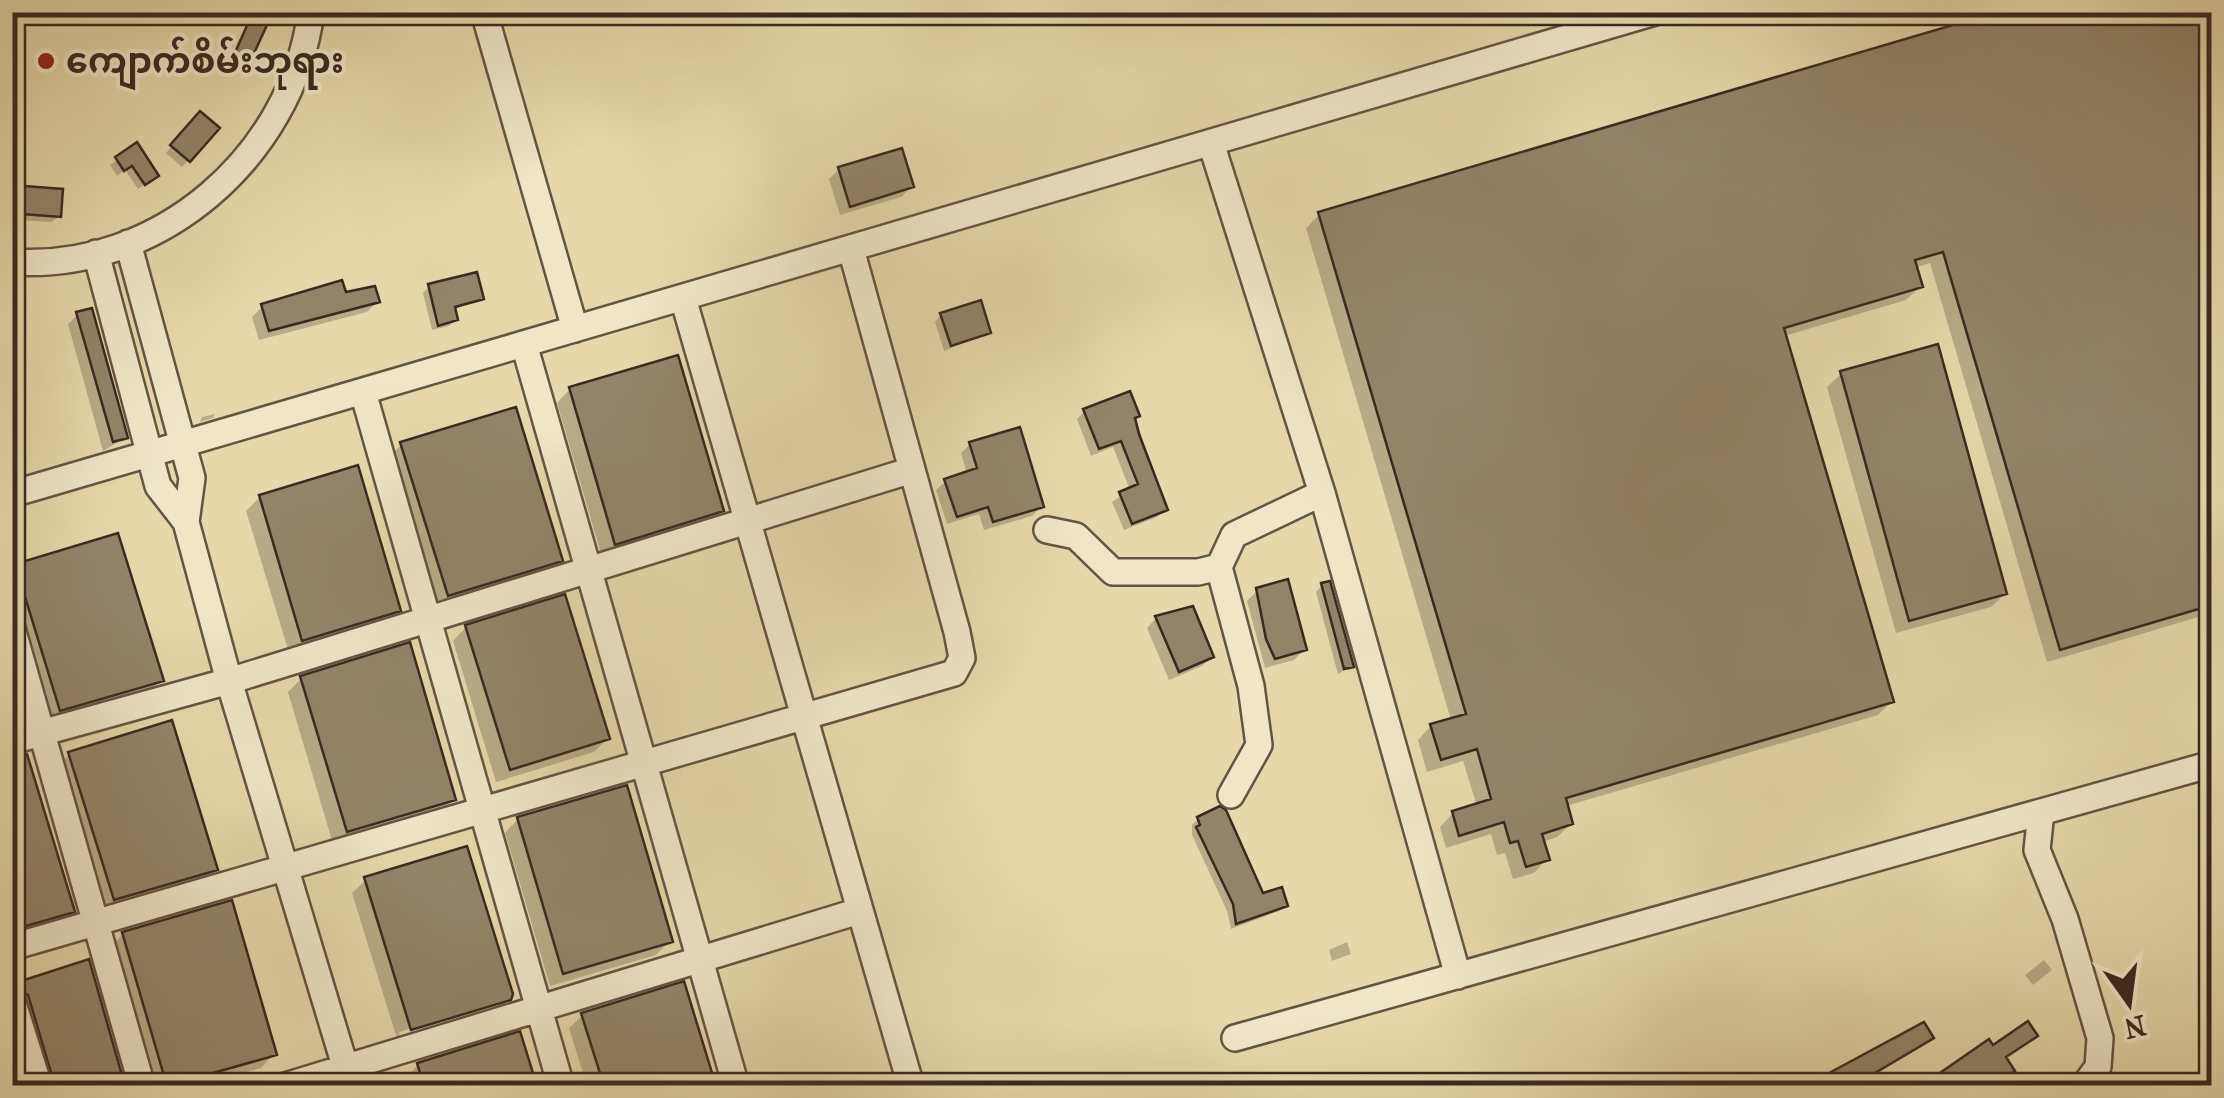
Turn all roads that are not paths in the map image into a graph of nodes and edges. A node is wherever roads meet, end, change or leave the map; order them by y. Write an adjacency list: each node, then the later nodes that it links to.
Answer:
1 (311, 12): 5 (street)
2 (484, 12): 10 (street)
3 (1655, 12): 4 (street)
4 (1211, 143): 6 (street); 16 (street)
5 (128, 243): 7 (street); 13 (street)
6 (851, 248): 9 (street); 15 (street)
7 (96, 253): 8 (street); 14 (street)
8 (12, 262)
9 (684, 298): 10 (street); 19 (street)
10 (576, 329): 11 (street)
11 (524, 344): 12 (street); 22 (street)
12 (363, 392): 13 (street); 23 (street)
13 (183, 444): 14 (street); 18 (street)
14 (149, 454): 17 (street); 18 (street)
15 (912, 470): 19 (street); 26 (street)
16 (1322, 493): 21 (street); 39 (street)
17 (12, 494)
18 (186, 522): 25 (street)
19 (746, 524): 22 (street); 26 (street)
20 (1047, 530): 21 (street)
21 (1219, 567): 31 (street)
22 (587, 568): 23 (street); 30 (street)
23 (429, 618): 25 (street); 32 (street)
24 (12, 628): 27 (street)
25 (229, 681): 27 (street); 34 (street)
26 (805, 717): 30 (street); 35 (street)
27 (42, 732): 28 (street); 36 (street)
28 (12, 741)
29 (2212, 764): 33 (street)
30 (642, 765): 32 (street); 38 (street)
31 (1232, 795)
32 (482, 812): 34 (street); 41 (street)
33 (2041, 812): 39 (street); 44 (street)
34 (287, 870): 36 (street); 43 (street)
35 (858, 912): 38 (street); 50 (street)
36 (95, 924): 37 (street); 46 (street)
37 (12, 947)
38 (700, 962): 41 (street); 49 (street)
39 (1458, 976): 42 (street)
40 (12, 1000): 45 (street)
41 (537, 1006): 43 (street); 48 (street)
42 (1234, 1038)
43 (348, 1076): 47 (street)
44 (2089, 1083)
45 (38, 1086)
46 (142, 1086)
47 (285, 1086)
48 (561, 1086)
49 (736, 1086)
50 (911, 1086)

